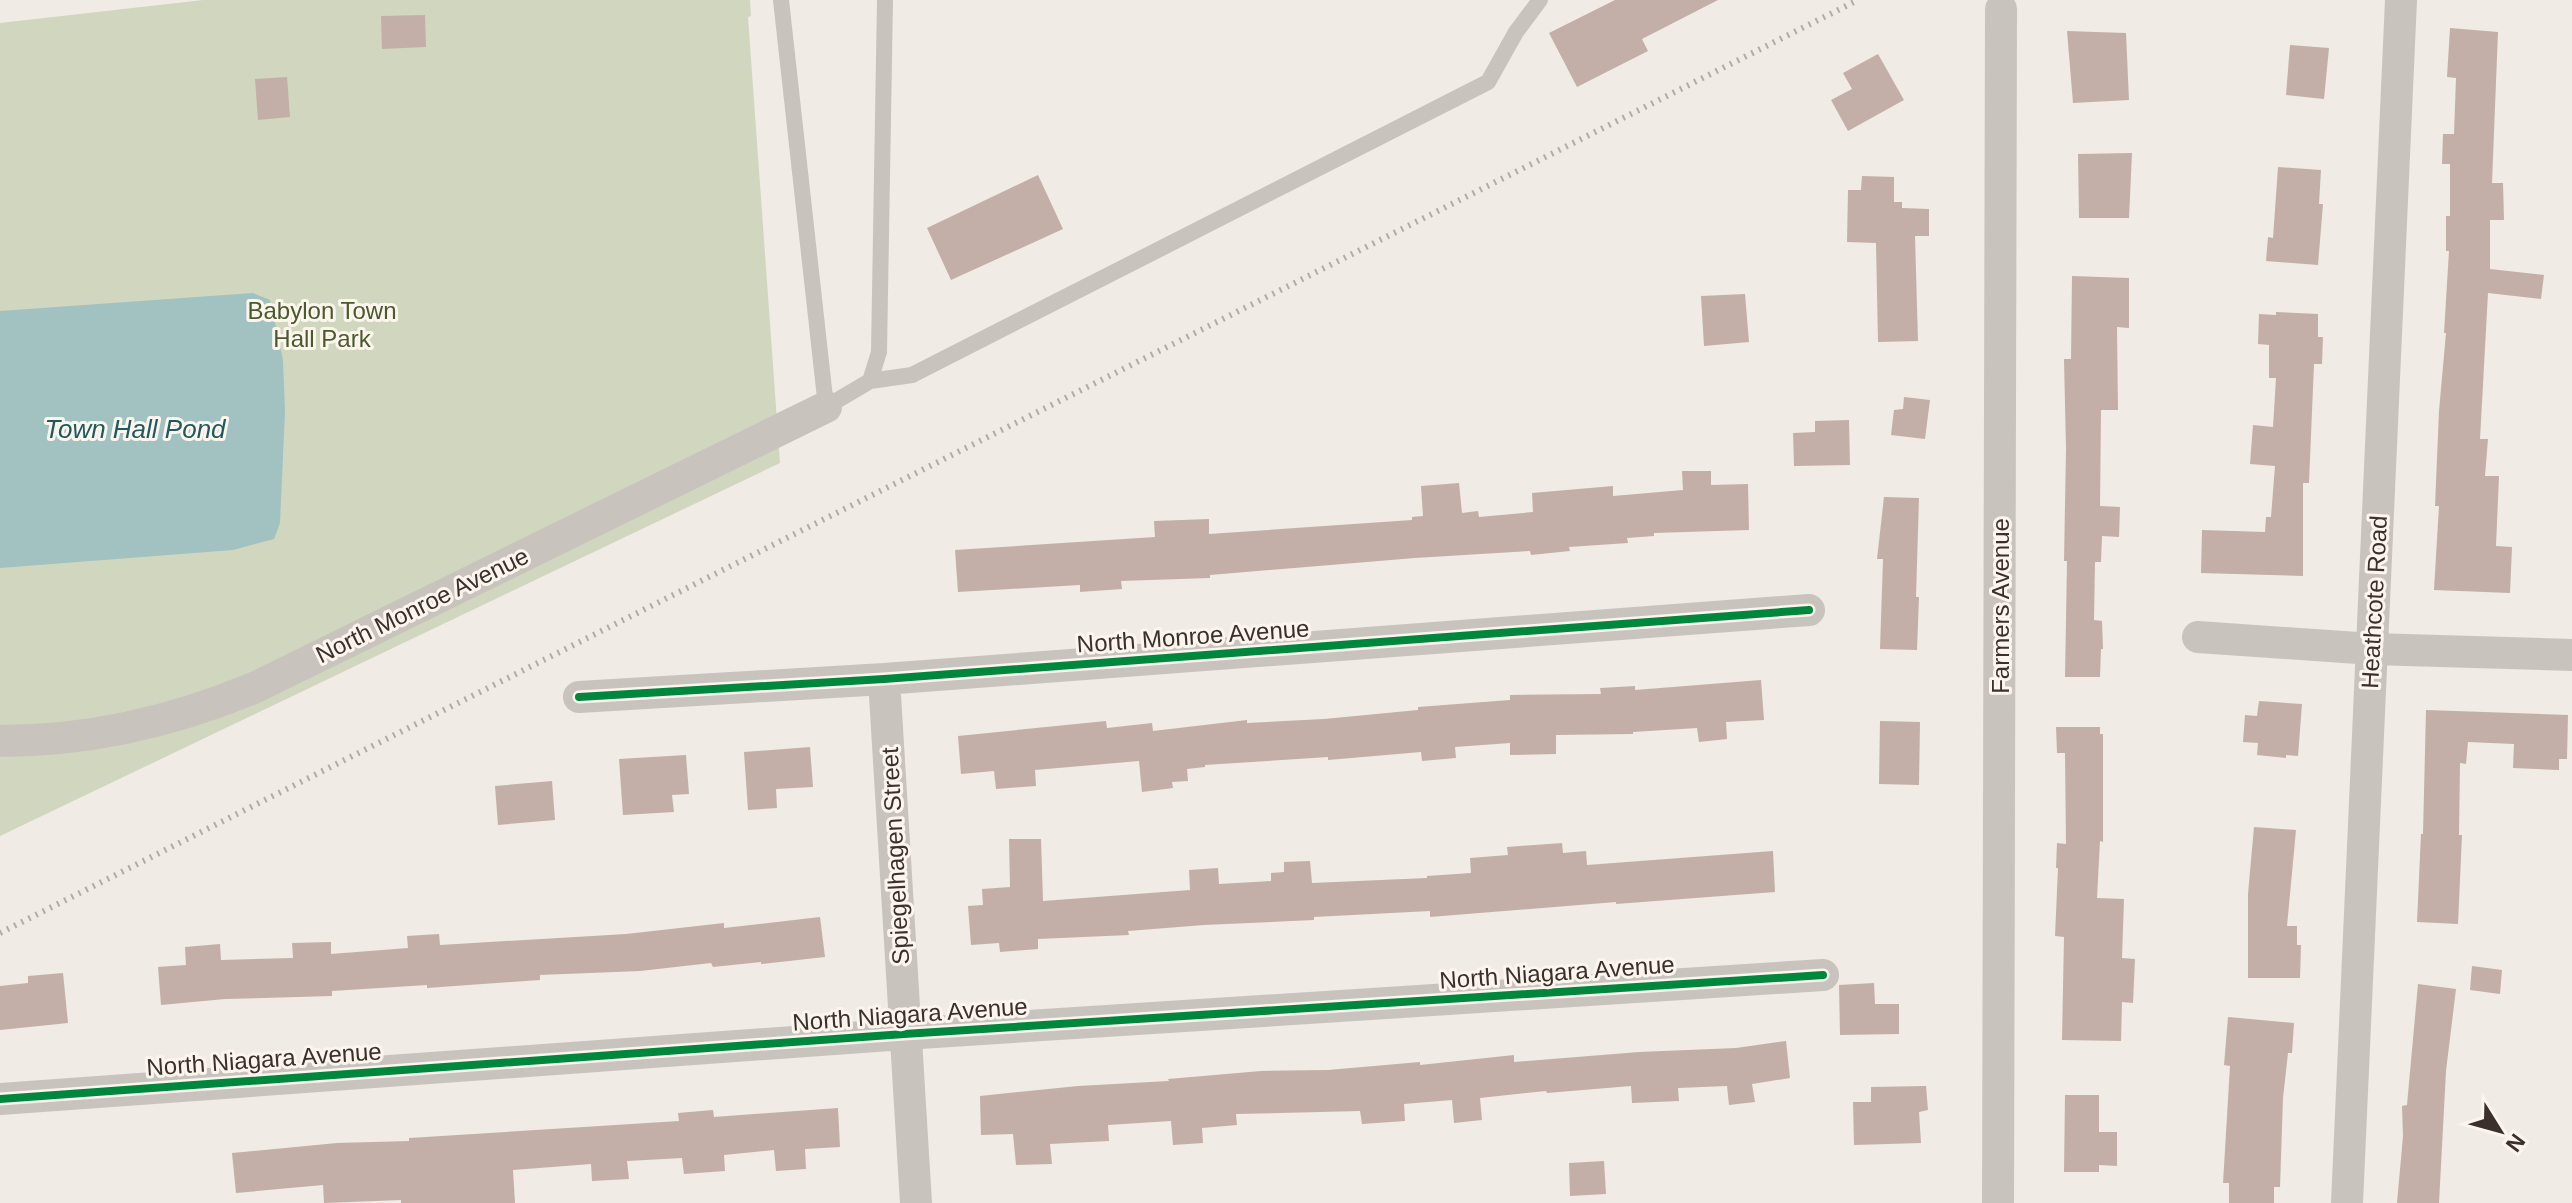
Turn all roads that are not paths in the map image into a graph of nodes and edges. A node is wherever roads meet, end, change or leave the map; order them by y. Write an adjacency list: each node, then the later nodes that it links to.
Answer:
1 (781, 0): 7 (lane)
2 (885, 0): 6 (lane)
3 (1540, 0): 6 (lane)
4 (2401, 0): 10 (street, Heathcote Road)
5 (2001, 9): 19 (street, Farmers Avenue)
6 (870, 381): 7 (lane)
7 (826, 407): 14 (street, North Monroe Avenue)
8 (1809, 610): 12 (street, North Monroe Avenue)
9 (2198, 637): 10 (street)
10 (2372, 649): 11 (street); 20 (street, Heathcote Road)
11 (2572, 655)
12 (884, 679): 13 (street, North Monroe Avenue); 16 (street, Spiegelhagen Street)
13 (579, 697)
14 (0, 741)
15 (1823, 975): 16 (street, North Niagara Avenue)
16 (904, 1034): 17 (street, North Niagara Avenue); 18 (street, Spiegelhagen Street)
17 (0, 1099)
18 (916, 1203)
19 (1998, 1203)
20 (2347, 1203)

